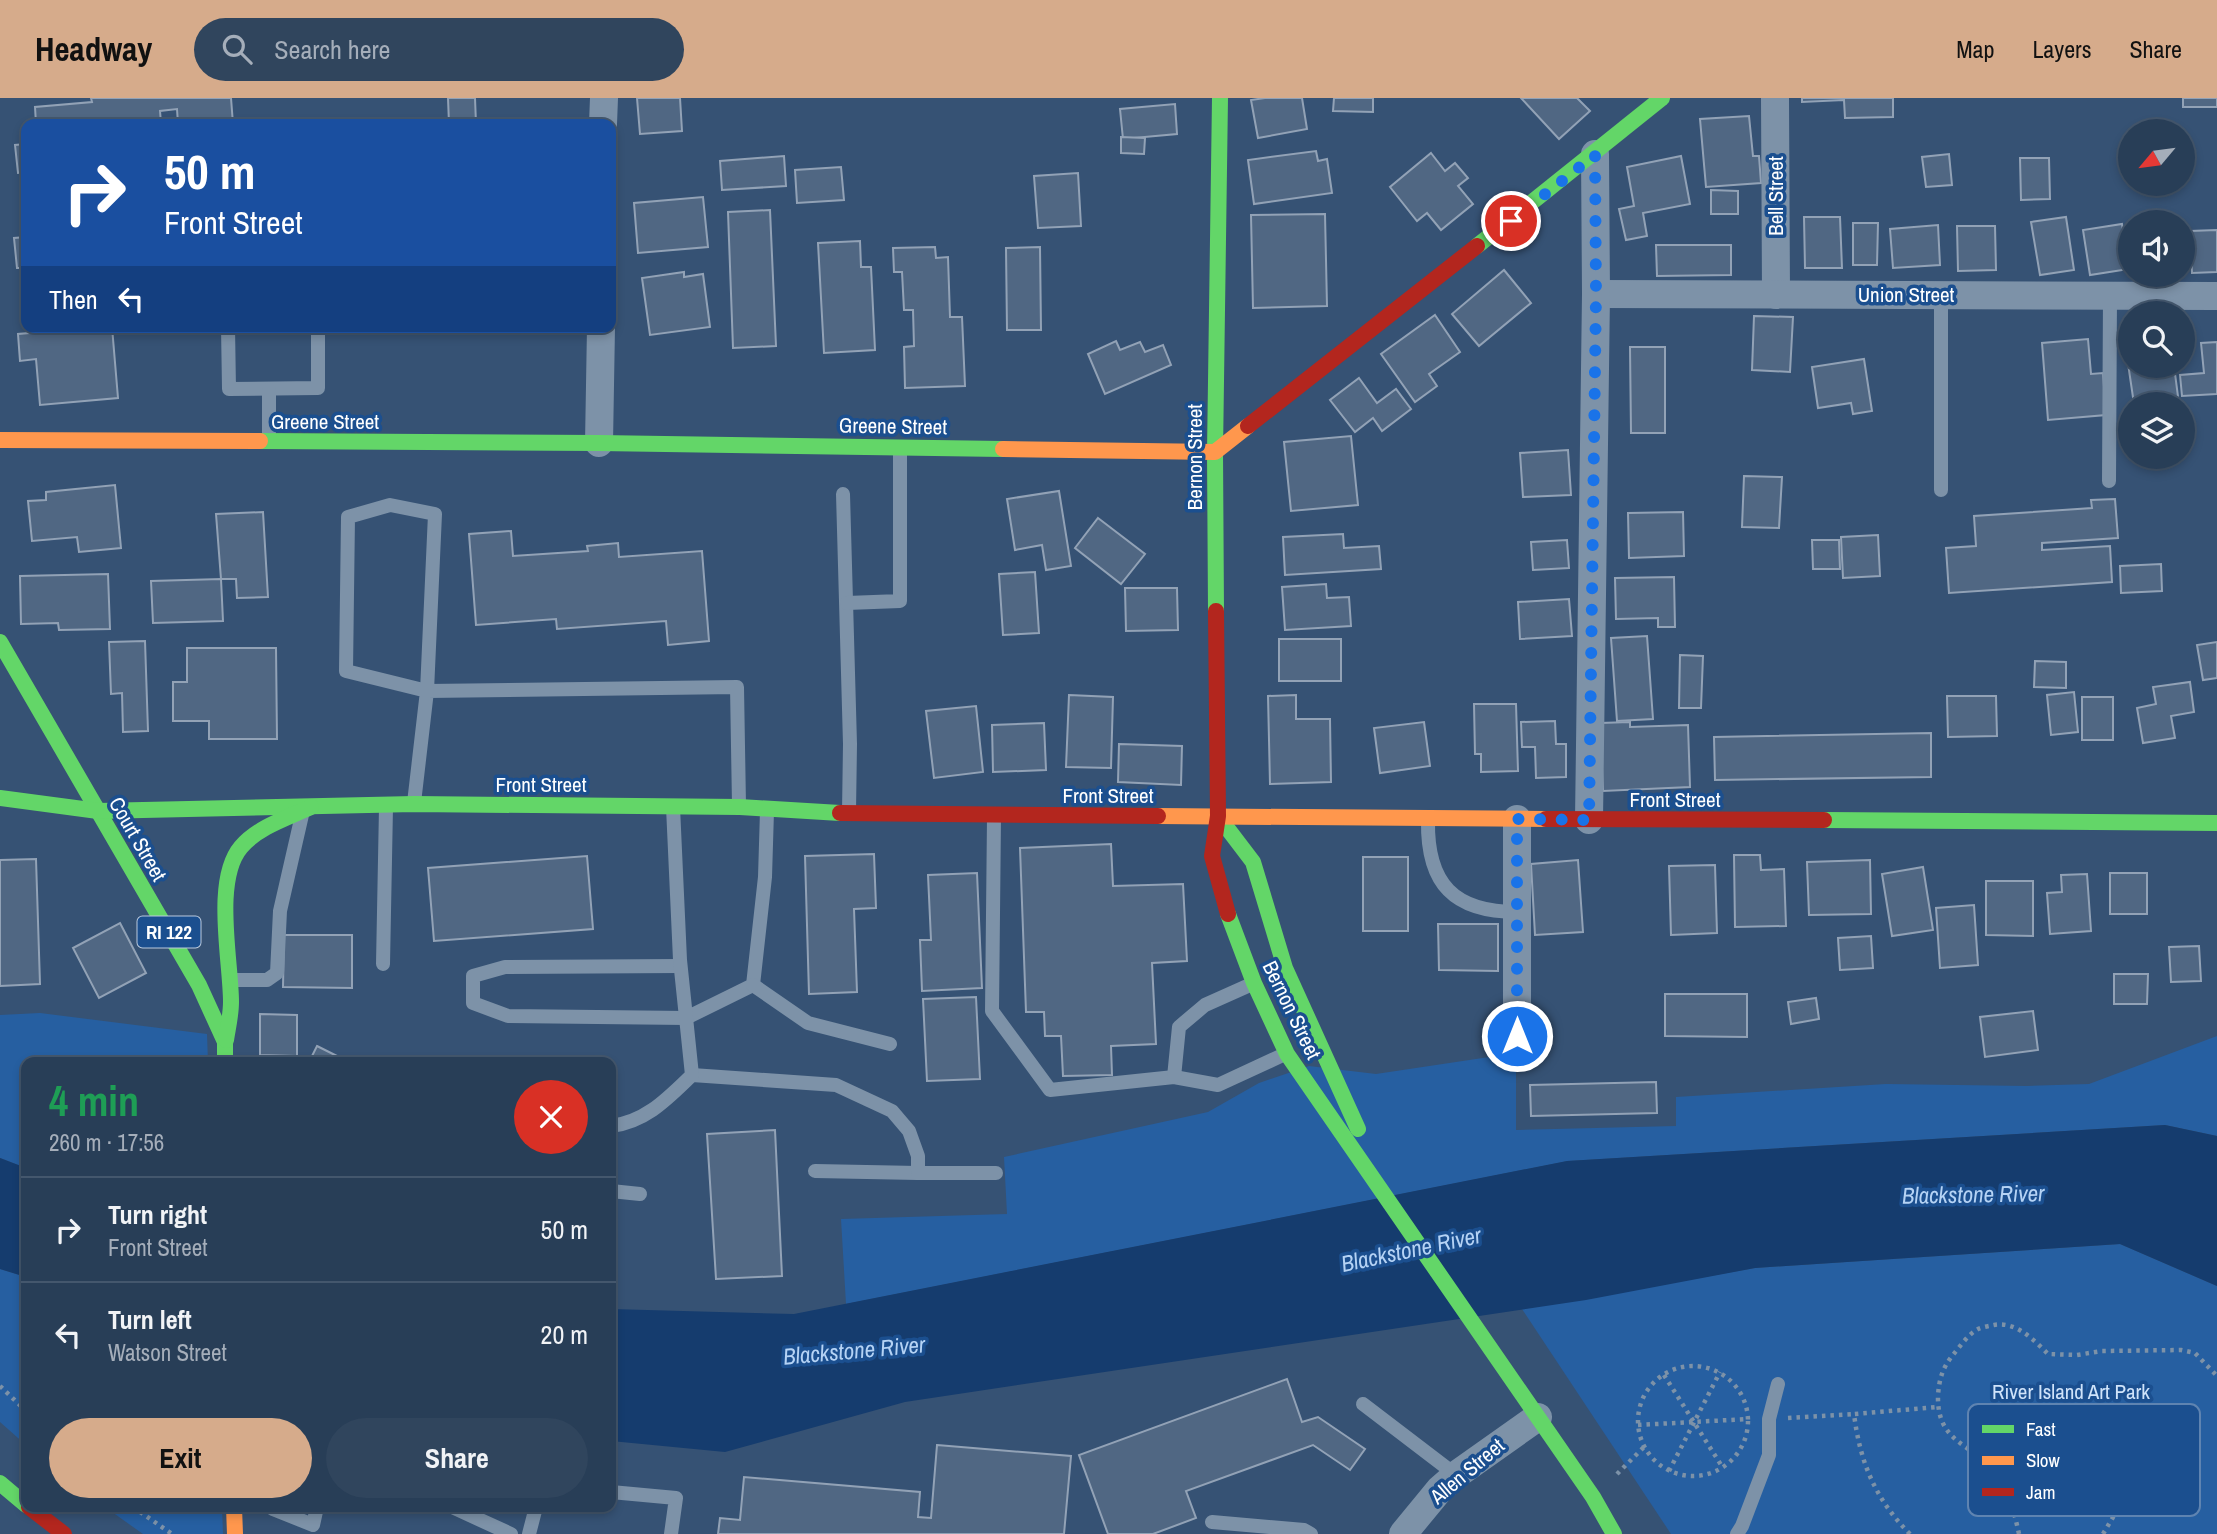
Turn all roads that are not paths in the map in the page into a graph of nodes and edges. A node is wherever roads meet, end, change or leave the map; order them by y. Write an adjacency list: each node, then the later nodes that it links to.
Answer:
1 (604, 98): 5 (street)
2 (1220, 98): 20 (main road, Bernon Street)
3 (1662, 98): 6 (main road)
4 (1775, 98): 9 (street, Bell Street)
5 (603, 119)
6 (1595, 155): 7 (street); 20 (main road)
7 (1596, 294): 9 (street, Union Street); 40 (street)
8 (1941, 294): 9 (street, Union Street); 10 (street, Union Street); 22 (lane)
9 (1776, 295)
10 (2110, 295): 11 (street, Union Street); 21 (lane)
11 (2217, 296)
12 (228, 333): 15 (lane)
13 (318, 333): 15 (lane)
14 (601, 333): 18 (street)
15 (269, 390): 17 (lane)
16 (0, 440): 17 (main road, Greene Street)
17 (270, 442): 18 (main road, Greene Street)
18 (599, 443): 19 (main road, Greene Street)
19 (900, 447): 20 (main road, Greene Street); 24 (lane)
20 (1215, 452): 37 (main road, Bernon Street)
21 (2109, 481)
22 (1941, 489)
23 (843, 494): 24 (lane)
24 (847, 603): 35 (lane)
25 (0, 642): 34 (main road, Court Street / RI 122)
26 (427, 691): 26 (lane); 28 (lane); 31 (lane)
27 (0, 798): 34 (main road, Front Street)
28 (414, 804): 29 (main road, Front Street); 30 (main road, Front Street)
29 (386, 805): 32 (main road, Front Street); 43 (lane)
30 (673, 806): 31 (main road, Front Street); 44 (lane)
31 (740, 807): 33 (main road, Front Street)
32 (307, 809): 34 (main road, Front Street); 45 (main road); 45 (lane)
33 (767, 809): 35 (main road, Front Street); 47 (lane)
34 (98, 811): 51 (main road, Court Street / RI 122)
35 (849, 814): 36 (main road, Front Street)
36 (994, 815): 37 (main road, Front Street); 54 (lane)
37 (1219, 816): 38 (main road, Front Street); 46 (main road, Bernon Street); 61 (main road, Bernon Street)
38 (1428, 817): 39 (main road, Front Street); 42 (lane)
39 (1517, 819): 40 (main road, Front Street); 42 (street)
40 (1589, 820): 41 (main road, Front Street)
41 (2217, 823)
42 (1517, 912): 49 (street)
43 (383, 964)
44 (680, 966): 48 (lane); 48 (lane)
45 (231, 980): 51 (main road)
46 (1254, 983): 52 (main road, Bernon Street); 54 (lane)
47 (754, 985): 48 (lane); 50 (lane)
48 (686, 1018): 53 (lane)
49 (1517, 1036)
50 (890, 1044)
51 (225, 1054)
52 (1287, 1054): 54 (lane); 61 (main road, Bernon Street)
53 (692, 1075): 55 (lane); 57 (lane)
54 (1174, 1077)
55 (616, 1126)
56 (815, 1171): 57 (lane)
57 (918, 1173): 58 (lane)
58 (996, 1173)
59 (616, 1192): 60 (lane)
60 (640, 1194)
61 (1389, 1200): 64 (main road, Bernon Street)
62 (1778, 1384): 86 (lane)
63 (1363, 1404): 65 (lane)
64 (1538, 1417): 65 (street, Allen Street); 68 (main road, Bernon Street)
65 (1456, 1475): 83 (street, Allen Street)
66 (0, 1483): 69 (main road)
67 (616, 1493): 81 (lane)
68 (1593, 1497): 84 (main road, Bernon Street); 85 (main road, Bernon Street)
69 (21, 1500)
70 (36, 1512): 77 (main road)
71 (234, 1512): 78 (main road)
72 (279, 1512): 76 (lane)
73 (463, 1512): 79 (lane)
74 (535, 1512): 80 (lane)
75 (1212, 1522): 82 (lane)
76 (312, 1529)
77 (64, 1534)
78 (235, 1534)
79 (511, 1534)
80 (530, 1534)
81 (671, 1534)
82 (1311, 1534)
83 (1403, 1534)
84 (1614, 1534)
85 (1632, 1534)
86 (1737, 1534)

